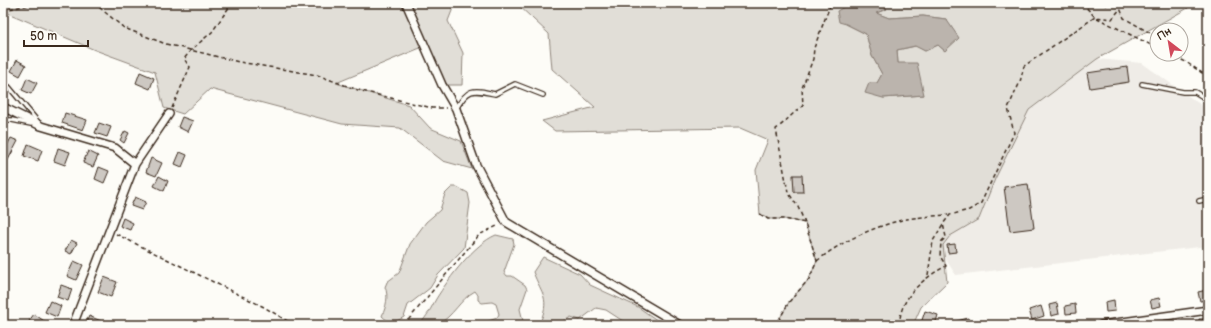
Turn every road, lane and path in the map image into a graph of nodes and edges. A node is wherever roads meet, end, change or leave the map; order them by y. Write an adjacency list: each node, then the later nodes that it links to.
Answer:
1 (40, 3): 9 (path)
2 (94, 3): 13 (path)
3 (232, 3): 13 (path)
4 (406, 3): 21 (street)
5 (832, 3): 31 (path)
6 (1082, 3): 10 (path)
7 (1118, 3): 8 (path)
8 (1120, 9): 10 (path); 11 (path)
9 (3, 10)
10 (1096, 17): 12 (path); 29 (path)
11 (1149, 32)
12 (1149, 44)
13 (191, 50): 21 (path); 22 (path)
14 (1186, 62): 15 (path)
15 (1208, 77)
16 (1142, 84): 19 (lane)
17 (9, 87): 24 (lane)
18 (543, 95): 21 (lane)
19 (1208, 100)
20 (3, 107): 24 (street)
21 (456, 109): 30 (street)
22 (169, 114): 25 (street)
23 (3, 120): 24 (lane)
24 (41, 126): 25 (street)
25 (135, 164): 33 (street)
26 (1208, 199): 27 (lane)
27 (1199, 201)
28 (760, 214): 31 (path)
29 (950, 214): 32 (path); 34 (path)
30 (506, 222): 39 (path); 40 (street)
31 (805, 223): 34 (path)
32 (943, 224): 35 (path); 35 (path)
33 (109, 231): 37 (street); 38 (path)
34 (817, 261): 41 (path)
35 (928, 275): 42 (path)
36 (1208, 310): 43 (street)
37 (73, 325)
38 (294, 325)
39 (404, 325)
40 (680, 325)
41 (776, 325)
42 (900, 325)
43 (1101, 325)

